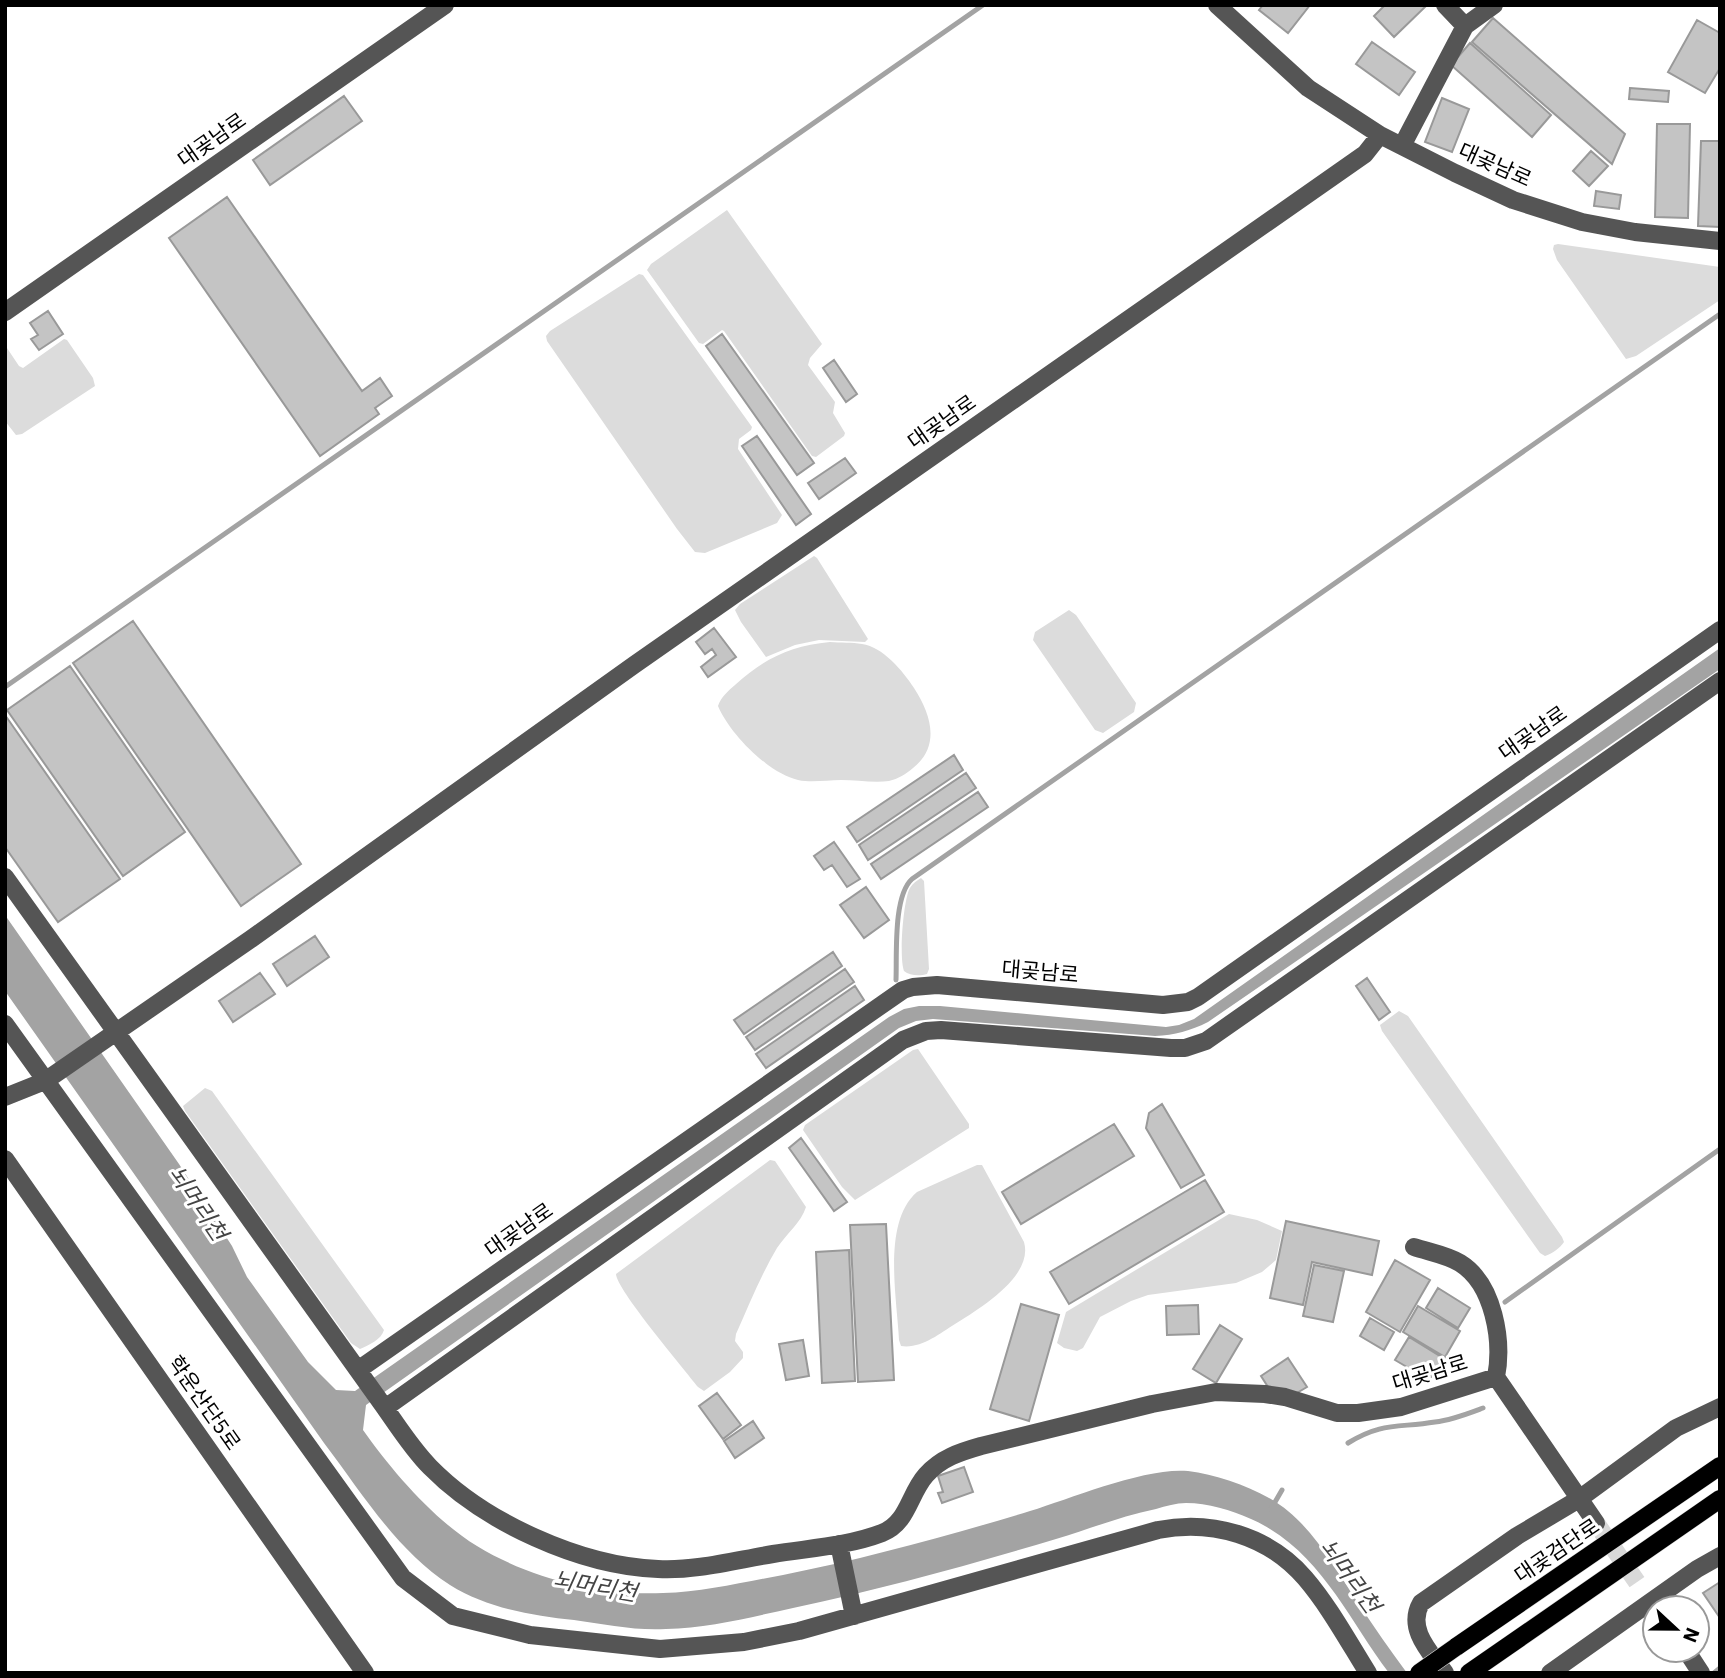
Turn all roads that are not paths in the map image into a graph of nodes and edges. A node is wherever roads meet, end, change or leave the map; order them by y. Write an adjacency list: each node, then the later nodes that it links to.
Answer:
1 (445, 5): 9 (street, 대곶남로)
2 (1217, 5): 6 (street, 대곶남로)
3 (1445, 5): 5 (street)
4 (1494, 5): 5 (street)
5 (1465, 26): 7 (street)
6 (1380, 135): 7 (street, 대곶남로); 14 (street, 대곶남로)
7 (1402, 146): 8 (street, 대곶남로)
8 (1720, 242)
9 (5, 312)
10 (1720, 630): 19 (street, 대곶남로)
11 (1720, 681): 22 (street)
12 (5, 877): 14 (street, 대곶남로)
13 (5, 1024): 15 (street)
14 (114, 1032): 15 (street, 대곶남로); 19 (street, 대곶남로)
15 (45, 1081): 16 (street, 대곶남로); 31 (street)
16 (5, 1097)
17 (5, 1159): 32 (street, 학운산단5로)
18 (1414, 1247): 20 (street, 대곶남로)
19 (358, 1370): 22 (street, 대곶남로)
20 (1496, 1377): 24 (street, 대곶남로); 27 (street, 대곶남로)
21 (1720, 1407): 24 (street)
22 (385, 1408): 27 (street, 대곶남로)
23 (1720, 1466): 35 (main road, 대곶검단로, bridge)
24 (1579, 1499): 26 (street, 대곶남로); 36 (street)
25 (1720, 1499): 33 (main road)
26 (1596, 1523)
27 (839, 1544): 31 (street)
28 (1720, 1556): 29 (street)
29 (1657, 1594)
30 (1641, 1605): 37 (street)
31 (854, 1616): 34 (street)
32 (357, 1670)
33 (1470, 1672)
34 (1368, 1673)
35 (1419, 1673)
36 (1445, 1673)
37 (1550, 1673)

